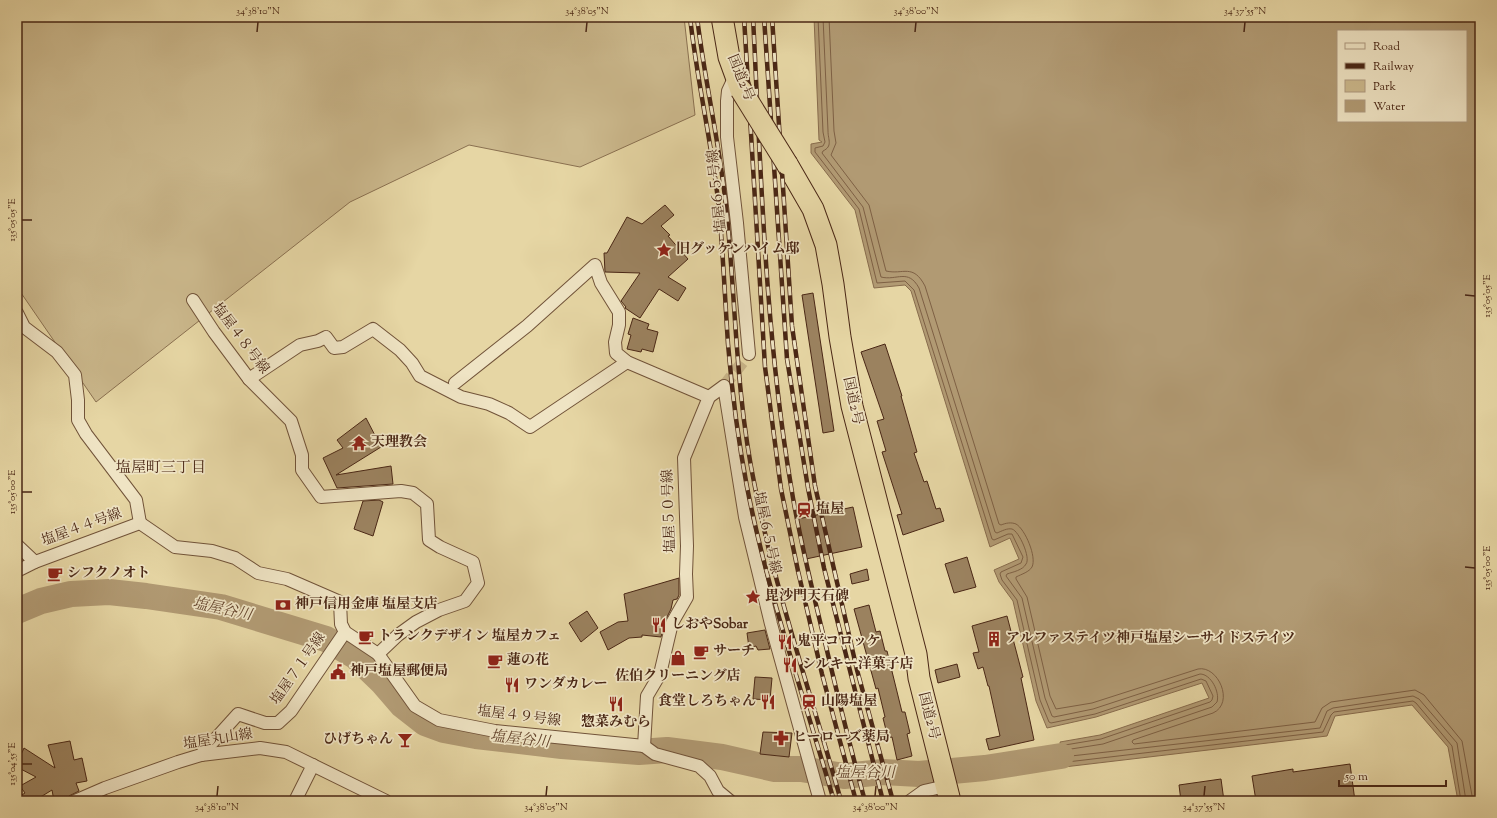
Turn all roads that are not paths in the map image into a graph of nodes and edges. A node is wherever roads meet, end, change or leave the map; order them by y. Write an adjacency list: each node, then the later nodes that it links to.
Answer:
1 (722, 17): 2 (highway, 国道2号)
2 (739, 82): 5 (street, 塩屋６５号線); 19 (highway, 国道2号, bridge)
3 (193, 300): 7 (street, 塩屋４８号線)
4 (17, 314): 10 (street)
5 (750, 354)
6 (627, 362): 7 (street); 8 (street); 9 (street)
7 (249, 379): 15 (street, 塩屋４８号線)
8 (455, 383)
9 (709, 397): 16 (street, 塩屋５０号線); 24 (street, 塩屋６５号線)
10 (140, 523): 12 (street, 塩屋４４号線); 14 (street, 塩屋４４号線)
11 (17, 545): 12 (street)
12 (35, 562): 13 (street, 塩屋４４号線)
13 (17, 571)
14 (343, 634): 15 (street); 17 (street, 塩屋７１号線)
15 (378, 654): 16 (street, 塩屋４９号線)
16 (648, 749): 23 (street, 塩屋４９号線)
17 (201, 755): 18 (street, 塩屋丸山線); 20 (street, 塩屋丸山線)
18 (313, 765): 21 (street); 22 (street, 塩屋丸山線)
19 (947, 789): 25 (street)
20 (75, 801)
21 (295, 801)
22 (386, 801)
23 (730, 801)
24 (820, 801)
25 (910, 801)

